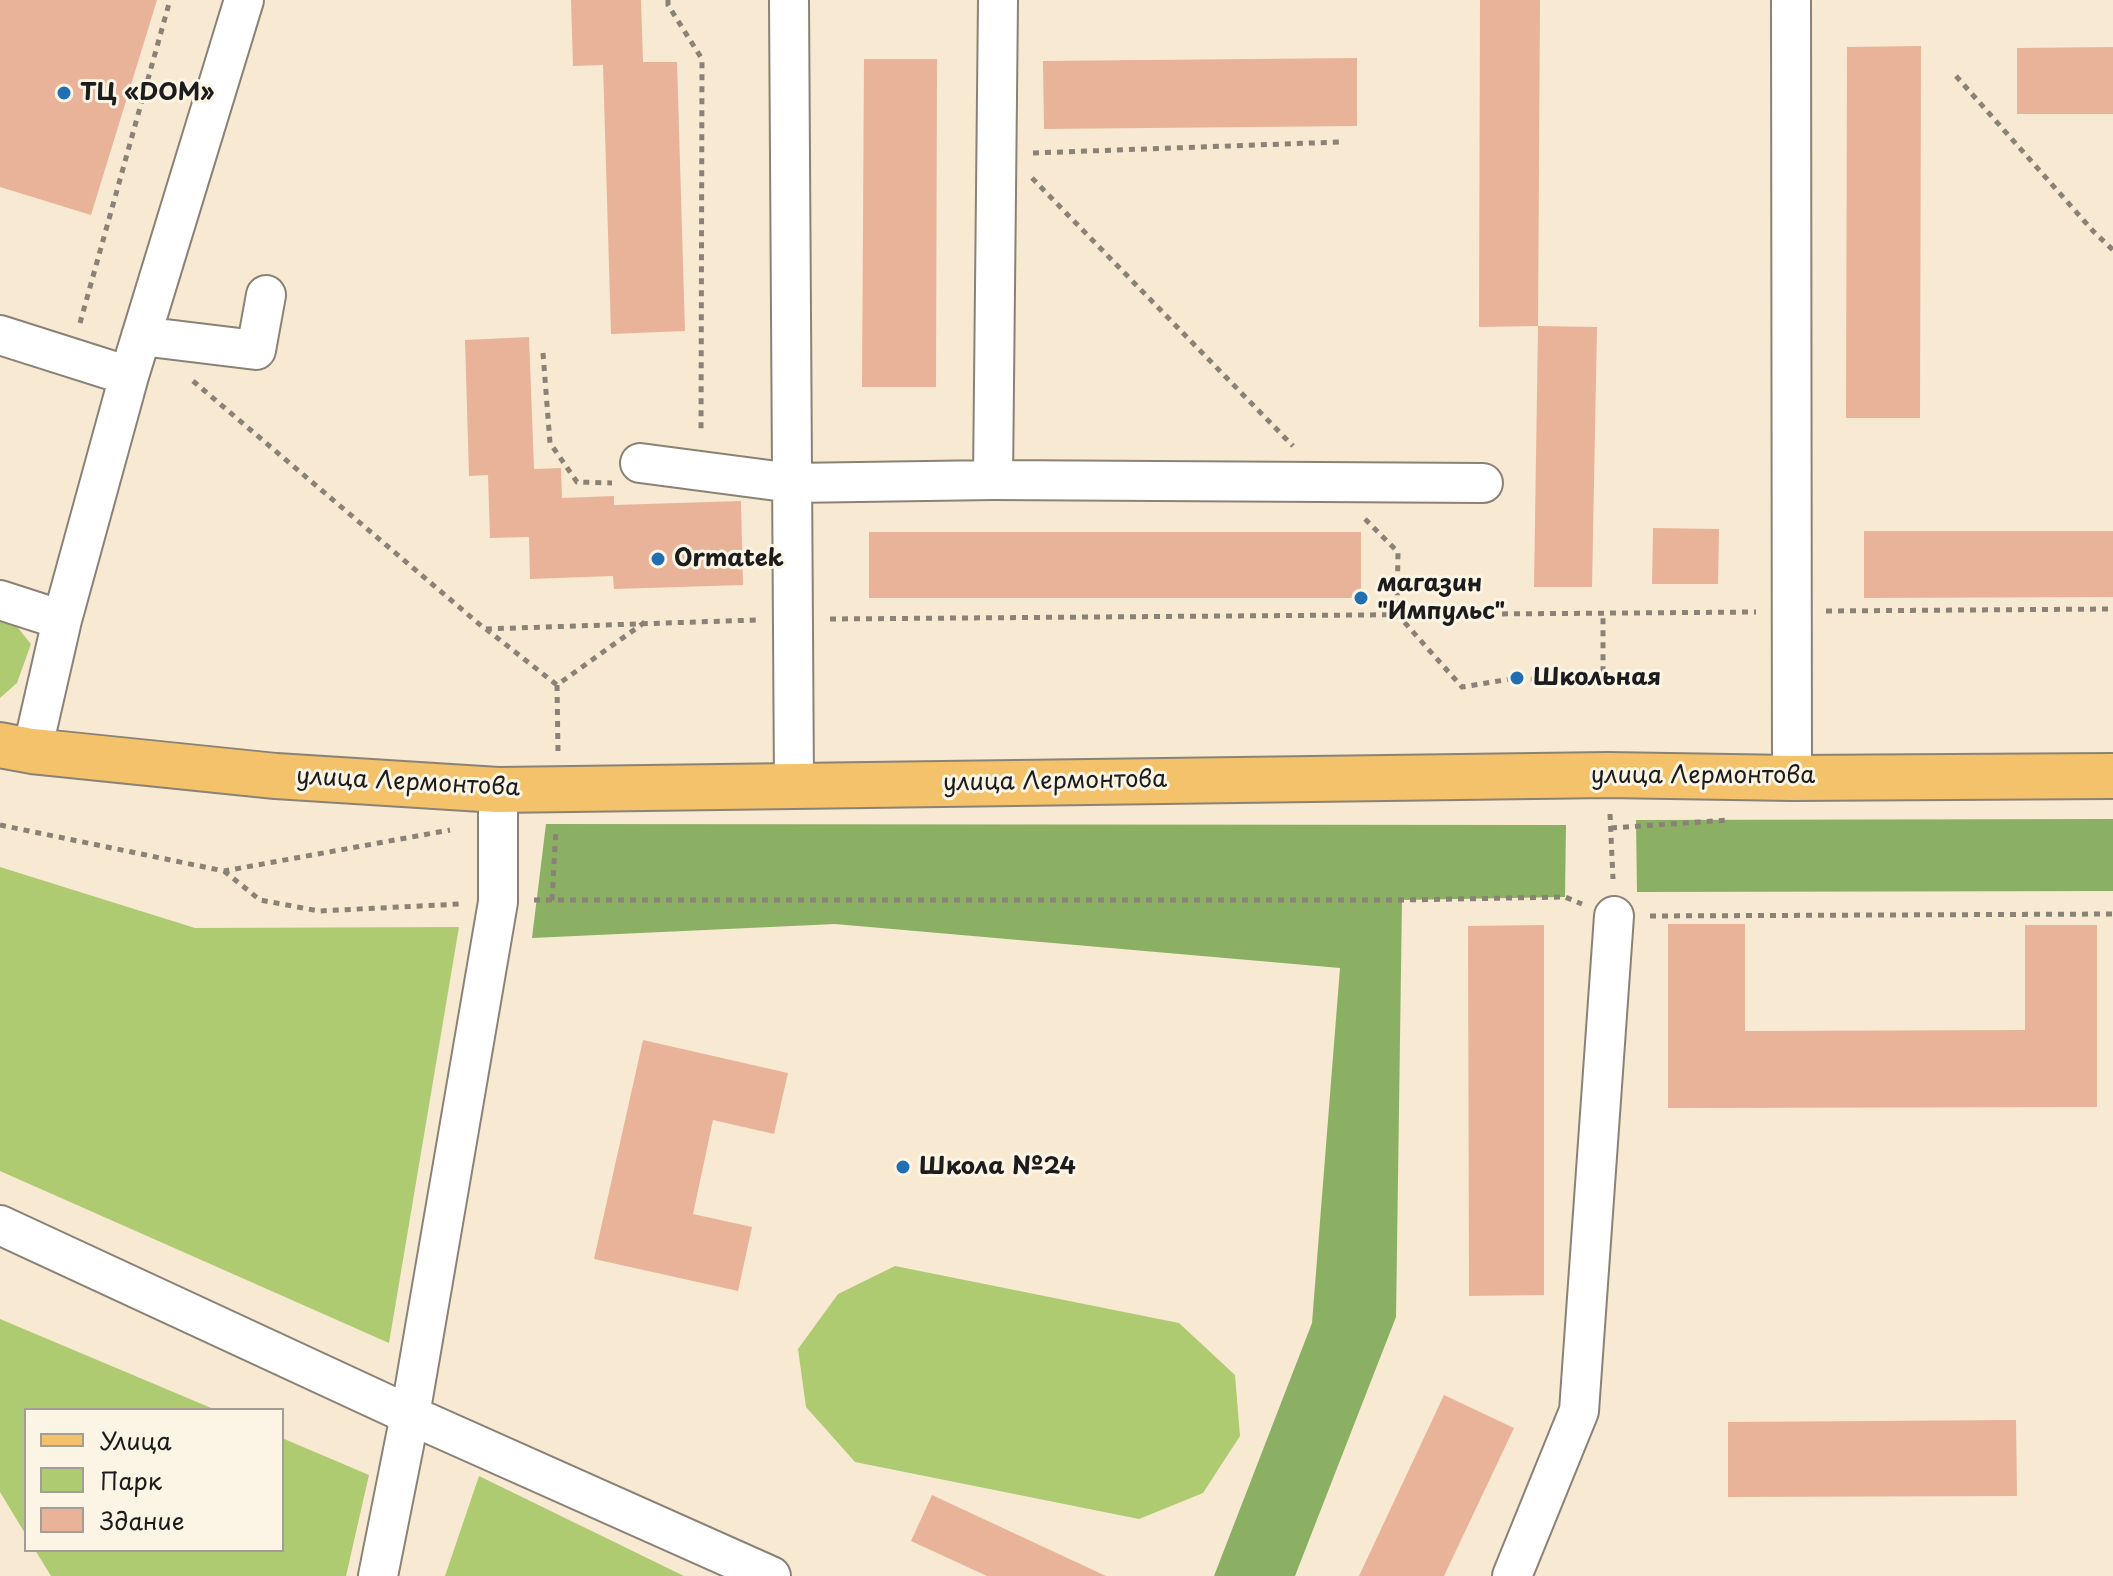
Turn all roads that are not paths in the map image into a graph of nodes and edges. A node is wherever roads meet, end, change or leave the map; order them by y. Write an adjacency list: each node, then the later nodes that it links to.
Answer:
1 (244, 0): 7 (street)
2 (789, 0): 11 (street)
3 (998, 0): 10 (street)
4 (1791, 0): 17 (street)
5 (266, 295): 7 (street)
6 (0, 335): 8 (street)
7 (141, 336): 8 (street)
8 (129, 376): 14 (street)
9 (632, 473): 11 (street)
10 (993, 480): 11 (street); 12 (street)
11 (792, 483): 18 (street)
12 (1483, 483)
13 (0, 600): 14 (street)
14 (62, 620): 15 (street)
15 (16, 748): 19 (main road, улица Лермонтова)
16 (2113, 776): 17 (main road, улица Лермонтова)
17 (1792, 778): 18 (main road, улица Лермонтова)
18 (794, 785): 19 (main road, улица Лермонтова)
19 (498, 806): 22 (street)
20 (1614, 916): 25 (street)
21 (0, 1225): 22 (street)
22 (410, 1415): 23 (street); 24 (street)
23 (378, 1576)
24 (771, 1576)
25 (1512, 1576)

